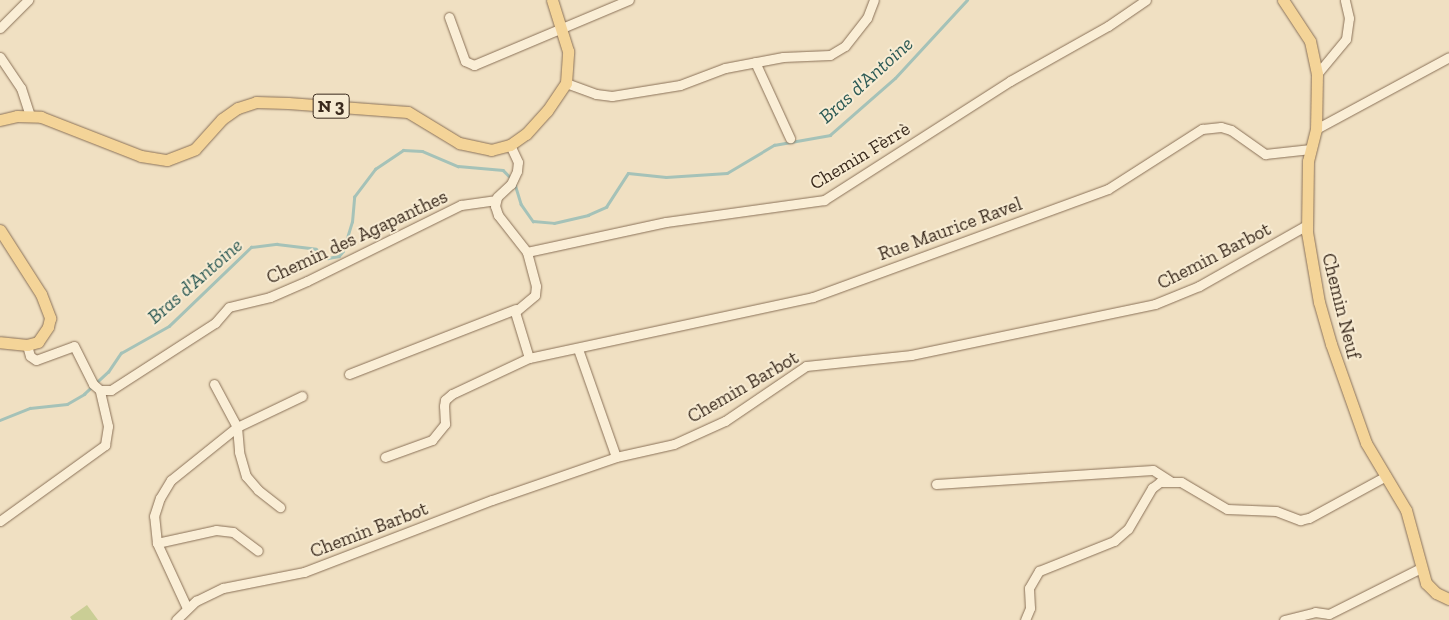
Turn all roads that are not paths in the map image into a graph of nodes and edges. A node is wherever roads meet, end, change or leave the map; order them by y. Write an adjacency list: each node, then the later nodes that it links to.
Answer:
1 (28, 0): 9 (street)
2 (552, 0): 10 (main road)
3 (628, 0): 10 (street)
4 (874, 0): 13 (street)
5 (1146, 0): 25 (street, Chemin Fèrrè)
6 (1283, 0): 14 (main road, Chemin Neuf)
7 (1345, 0): 14 (street)
8 (448, 17): 10 (street)
9 (0, 28)
10 (561, 28): 15 (main road)
11 (0, 57): 16 (street)
12 (1449, 58): 18 (street)
13 (755, 62): 15 (street); 19 (street)
14 (1317, 74): 18 (main road, Chemin Neuf)
15 (566, 83): 20 (main road, N 3)
16 (30, 116): 17 (main road, N 3); 20 (main road, N 3)
17 (0, 120)
18 (1316, 129): 21 (main road, Chemin Neuf)
19 (790, 138)
20 (510, 145): 22 (street)
21 (1311, 150): 23 (main road, Chemin Neuf); 29 (street, Rue Maurice Ravel)
22 (495, 200): 25 (street); 33 (street, Chemin des Agapanthes)
23 (1307, 225): 37 (street, Chemin Barbot); 38 (main road, Chemin Neuf)
24 (0, 230): 28 (main road)
25 (527, 252): 26 (street)
26 (516, 309): 30 (street); 31 (street)
27 (0, 342): 28 (main road)
28 (27, 345): 33 (street)
29 (578, 349): 30 (street, Rue Maurice Ravel); 37 (street)
30 (529, 358): 36 (street, Rue Maurice Ravel)
31 (349, 374)
32 (214, 384): 35 (street)
33 (100, 390): 42 (street)
34 (302, 396): 35 (street)
35 (236, 427): 41 (street); 43 (street)
36 (385, 457)
37 (616, 457): 47 (street, Chemin Barbot)
38 (1386, 476): 39 (street); 45 (main road, Chemin Neuf)
39 (1170, 481): 40 (street); 49 (street)
40 (936, 484)
41 (280, 507)
42 (0, 521)
43 (157, 543): 44 (street); 47 (street)
44 (258, 551)
45 (1421, 568): 46 (main road, Chemin Neuf); 50 (street)
46 (1449, 599)
47 (187, 608): 48 (street, Chemin Barbot)
48 (176, 620)
49 (1025, 620)
50 (1284, 620)

